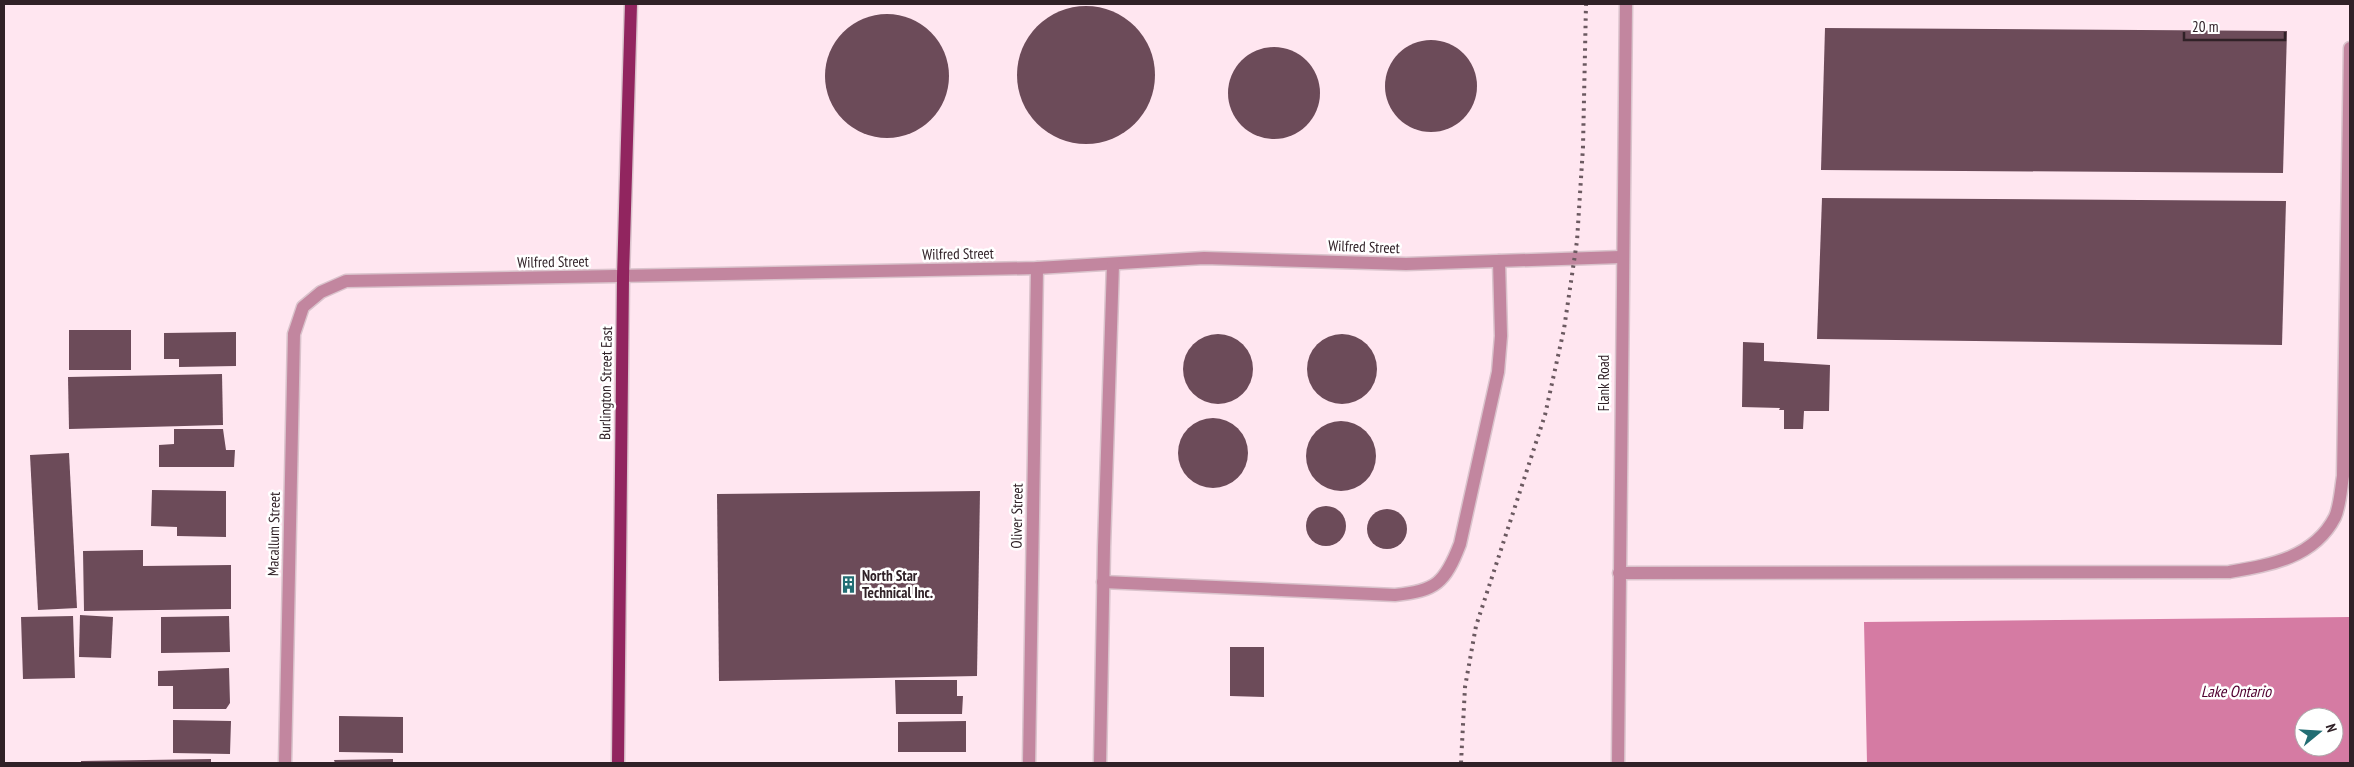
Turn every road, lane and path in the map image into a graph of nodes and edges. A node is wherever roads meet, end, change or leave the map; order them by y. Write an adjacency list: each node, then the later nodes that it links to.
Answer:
1 (630, 4): 8 (main road, Burlington Street East)
2 (1626, 4): 4 (street, Flank Road)
3 (2350, 48): 10 (street)
4 (1621, 256): 5 (street, Wilfred Street); 10 (street, Flank Road)
5 (1499, 261): 6 (street, Wilfred Street); 11 (street)
6 (1113, 264): 7 (street, Wilfred Street); 11 (street)
7 (1037, 268): 8 (street, Wilfred Street); 14 (street, Oliver Street)
8 (623, 277): 9 (street, Wilfred Street); 13 (main road, Burlington Street East)
9 (303, 307): 12 (street, Macallum Street)
10 (1619, 573): 16 (street, Flank Road)
11 (1103, 582): 15 (street)
12 (285, 763)
13 (618, 763)
14 (1030, 763)
15 (1100, 763)
16 (1618, 763)

